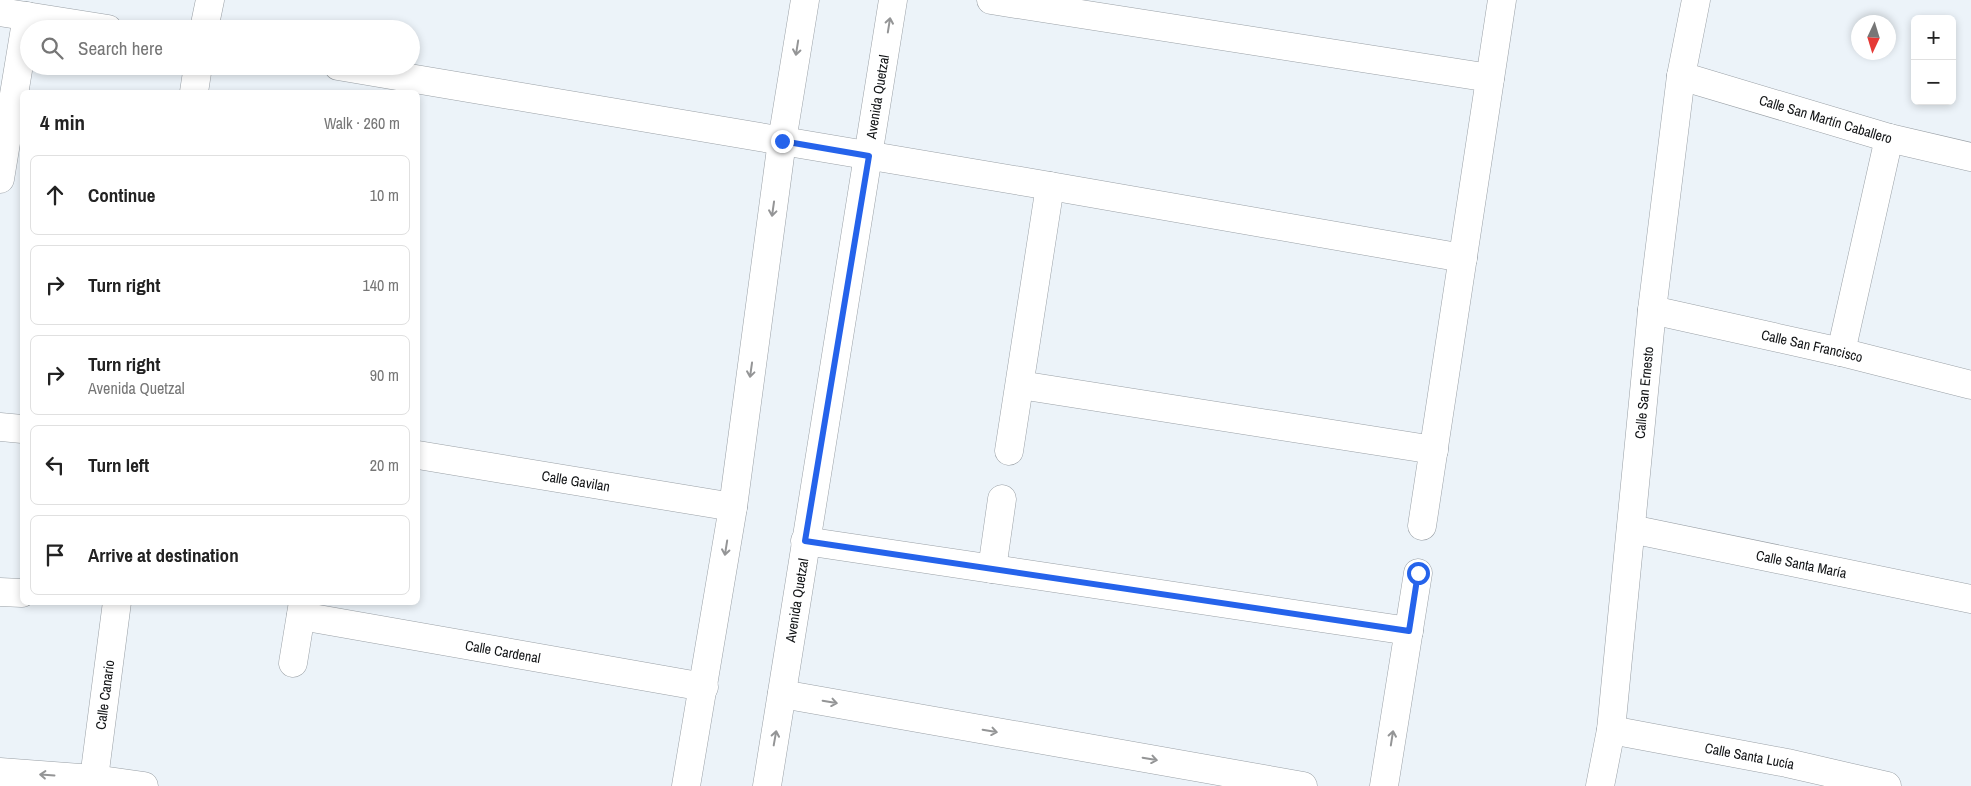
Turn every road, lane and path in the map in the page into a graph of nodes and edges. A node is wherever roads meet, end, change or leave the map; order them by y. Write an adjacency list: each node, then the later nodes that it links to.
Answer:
1 (210, 0): 11 (street)
2 (805, 0): 19 (street, one-way to 19)
3 (893, 0): 20 (street, Avenida Quetzal, one-way to 3)
4 (991, 0): 16 (street)
5 (1502, 0): 16 (street)
6 (1696, 0): 15 (street, Calle San Ernesto)
7 (0, 12): 8 (street)
8 (27, 16): 9 (street); 10 (street)
9 (26, 20)
10 (52, 20)
11 (206, 20)
12 (20, 58): 22 (street)
13 (197, 75): 17 (street)
14 (391, 75): 19 (street)
15 (1681, 76): 18 (street, Calle San Martín Caballero); 25 (street, Calle San Ernesto)
16 (1490, 78): 24 (street)
17 (194, 90)
18 (1889, 138): 21 (street, Calle San Martín Caballero); 26 (street)
19 (782, 141): 20 (street); 35 (street, one-way to 35)
20 (869, 156): 23 (street); 38 (street, Avenida Quetzal)
21 (1971, 158)
22 (0, 179)
23 (1050, 186): 24 (street); 27 (street)
24 (1463, 258): 31 (street)
25 (1652, 310): 26 (street, Calle San Francisco); 37 (street, Calle San Ernesto)
26 (1841, 352): 28 (street, Calle San Francisco)
27 (1020, 385): 31 (street); 32 (street)
28 (1971, 385)
29 (0, 427): 30 (street)
30 (20, 429)
31 (1434, 450): 36 (street)
32 (1010, 451)
33 (420, 455): 35 (street, Calle Gavilan)
34 (1002, 499): 39 (street)
35 (733, 507): 48 (street, one-way to 48)
36 (1422, 526)
37 (1631, 529): 43 (street, Calle Santa María); 50 (street, Calle San Ernesto)
38 (805, 541): 39 (street); 49 (street, Avenida Quetzal)
39 (992, 569): 46 (street)
40 (1418, 573): 46 (street)
41 (0, 592): 42 (street)
42 (20, 593)
43 (1971, 599)
44 (117, 605): 52 (street, Calle Canario)
45 (302, 609): 47 (street); 48 (street, Calle Cardenal)
46 (1409, 631): 57 (street, one-way to 46)
47 (293, 663)
48 (704, 687): 54 (street)
49 (782, 694): 55 (street, Avenida Quetzal, one-way to 49); 56 (street, one-way to 56)
50 (1611, 730): 58 (street, Calle San Ernesto); 59 (street, Calle Santa Lucía)
51 (0, 772): 52 (street, one-way to 51)
52 (93, 782): 53 (street)
53 (144, 786)
54 (686, 786)
55 (767, 786)
56 (1303, 786)
57 (1384, 786)
58 (1600, 786)
59 (1887, 786)

